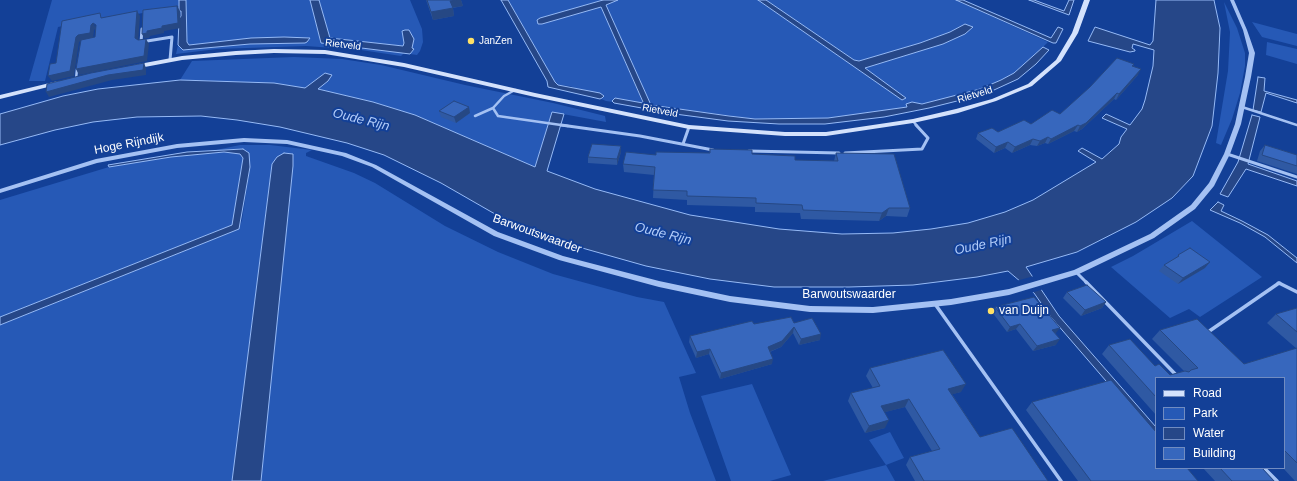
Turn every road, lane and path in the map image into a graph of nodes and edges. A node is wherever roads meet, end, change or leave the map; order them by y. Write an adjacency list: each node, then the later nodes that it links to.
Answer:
1 (1087, 0): 13 (main road, Rietveld)
2 (1232, 0): 11 (street, Barwoutswaarder)
3 (142, 23): 4 (street)
4 (170, 60): 6 (main road, Rietveld); 8 (main road, Rietveld)
5 (78, 65): 7 (lane)
6 (124, 69)
7 (79, 78): 9 (main road)
8 (515, 90): 10 (lane); 15 (main road, Rietveld)
9 (0, 97)
10 (493, 108): 12 (lane); 17 (lane)
11 (1242, 108): 14 (lane); 20 (street, Barwoutswaarder)
12 (475, 116)
13 (913, 121): 15 (main road, Rietveld); 19 (lane)
14 (1297, 125)
15 (689, 127): 17 (lane)
16 (265, 141): 22 (street, Hoge Rijndijk); 25 (street, Barwoutswaarder)
17 (683, 144): 18 (lane)
18 (718, 150)
19 (742, 151)
20 (1227, 154): 21 (lane); 23 (street, Barwoutswaarder)
21 (1297, 177)
22 (0, 191)
23 (1076, 272): 25 (street, Barwoutswaarder); 27 (lane)
24 (1297, 292): 26 (lane)
25 (935, 304): 29 (lane)
26 (1208, 332)
27 (1178, 377)
28 (1265, 469): 30 (lane)
29 (1061, 481)
30 (1277, 481)

